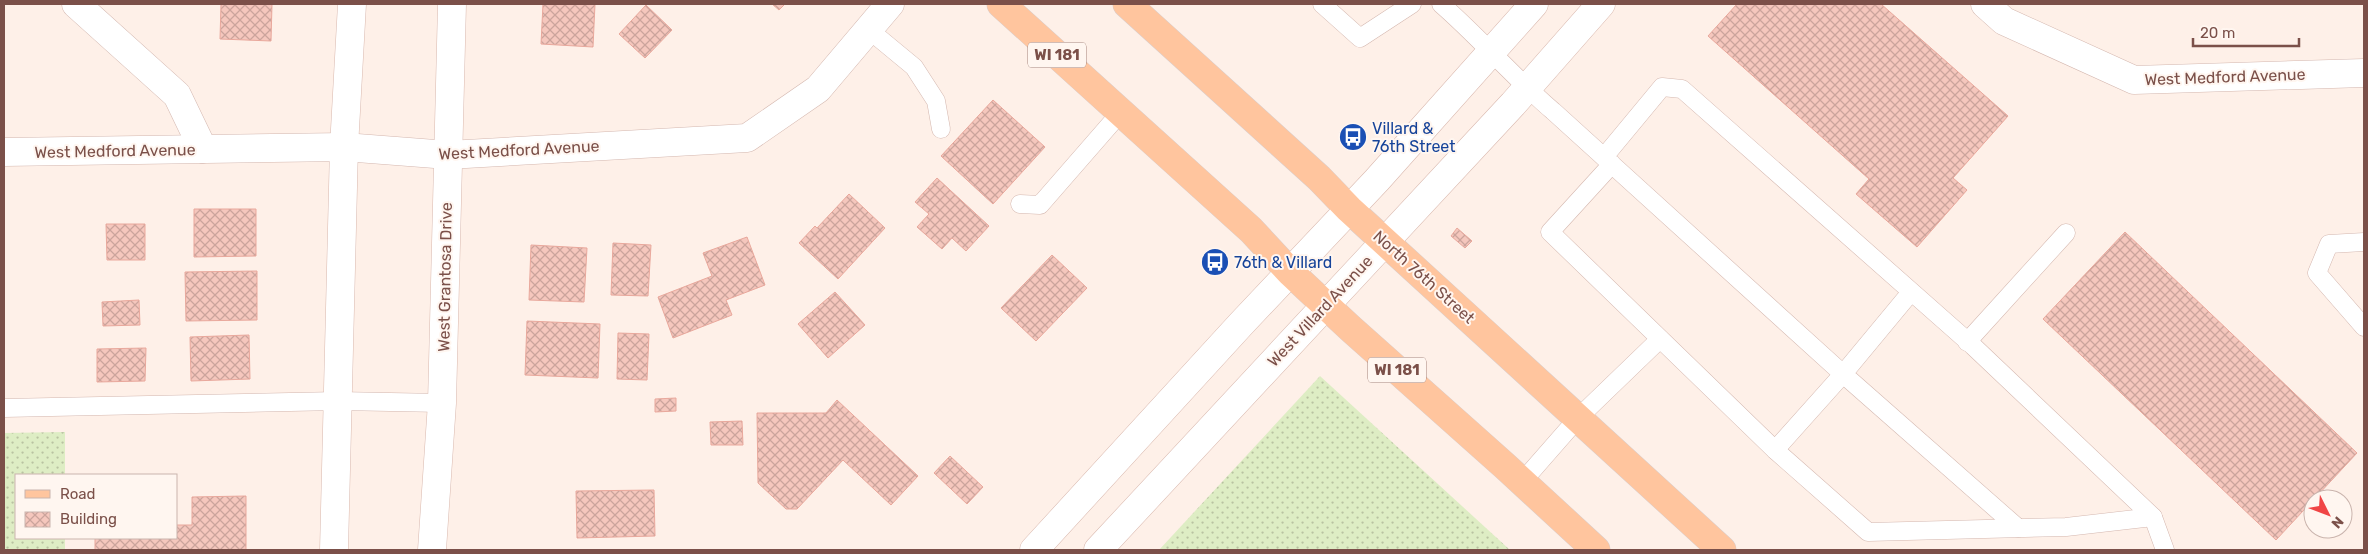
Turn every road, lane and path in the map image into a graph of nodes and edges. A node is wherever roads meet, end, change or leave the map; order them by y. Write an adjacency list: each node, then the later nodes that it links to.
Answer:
1 (352, 4): 19 (street)
2 (452, 4): 22 (street, West Grantosa Drive)
3 (890, 4): 13 (street, West Medford Avenue)
4 (1001, 4): 17 (main road, WI 181)
5 (1127, 4): 25 (main road, North 76th Street)
6 (1322, 4): 7 (lane)
7 (1412, 4)
8 (1441, 4): 14 (lane)
9 (1534, 4): 14 (street)
10 (1601, 4): 16 (street, West Villard Avenue)
11 (1985, 4): 15 (street, West Medford Avenue)
12 (85, 8): 20 (street)
13 (868, 29): 18 (lane); 22 (street, West Medford Avenue)
14 (1491, 50): 16 (lane); 25 (street)
15 (2364, 73)
16 (1527, 89): 23 (lane); 27 (street, West Villard Avenue)
17 (1121, 112): 24 (lane); 29 (main road, WI 181)
18 (941, 129)
19 (344, 147): 20 (street, West Medford Avenue); 22 (street, West Medford Avenue); 36 (street)
20 (203, 149): 21 (street, West Medford Avenue)
21 (4, 152)
22 (448, 155): 37 (street, West Grantosa Drive)
23 (1608, 160): 30 (lane); 33 (lane); 35 (lane)
24 (1020, 204)
25 (1349, 209): 27 (main road, North 76th Street); 29 (street)
26 (2066, 233): 34 (lane)
27 (1386, 242): 31 (street, West Villard Avenue); 39 (main road, North 76th Street)
28 (2364, 242): 32 (lane)
29 (1290, 272): 31 (main road, WI 181); 46 (street)
30 (1911, 292): 34 (lane); 35 (lane)
31 (1326, 305): 41 (main road, WI 181); 47 (street, West Villard Avenue)
32 (2364, 327)
33 (1660, 339): 39 (lane); 40 (lane)
34 (1967, 342): 42 (lane)
35 (1843, 374): 40 (lane); 43 (lane)
36 (338, 401): 37 (lane); 38 (lane); 44 (street)
37 (442, 403): 45 (street, West Grantosa Drive)
38 (4, 408)
39 (1578, 418): 41 (lane); 49 (main road, North 76th Street)
40 (1775, 450): 43 (lane)
41 (1522, 482): 48 (main road, WI 181)
42 (2153, 517): 43 (lane); 50 (lane)
43 (2018, 528)
44 (334, 550)
45 (432, 550)
46 (1034, 550)
47 (1098, 550)
48 (1596, 550)
49 (1722, 550)
50 (2165, 550)

